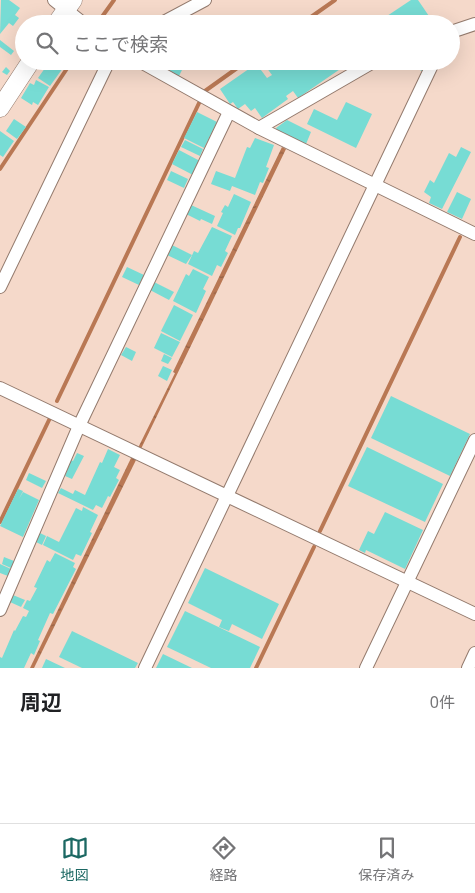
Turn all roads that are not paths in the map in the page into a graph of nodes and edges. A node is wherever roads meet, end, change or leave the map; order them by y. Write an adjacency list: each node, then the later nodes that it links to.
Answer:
1 (205, 0): 2 (street)
2 (177, 15)
3 (475, 24): 4 (street)
4 (460, 29)
5 (25, 70): 10 (main road)
6 (105, 70): 15 (street)
7 (155, 70): 11 (street)
8 (359, 70): 12 (street)
9 (430, 70): 13 (street)
10 (0, 108)
11 (229, 112): 12 (street); 17 (street)
12 (259, 128): 13 (street)
13 (375, 186): 14 (street); 19 (street)
14 (475, 234)
15 (0, 287)
16 (0, 388): 17 (street)
17 (79, 426): 19 (street); 21 (street)
18 (475, 440): 20 (street)
19 (226, 497): 20 (street); 24 (street)
20 (408, 582): 22 (street); 25 (street)
21 (0, 610)
22 (475, 614)
23 (475, 653): 26 (street)
24 (145, 668)
25 (366, 668)
26 (468, 668)

